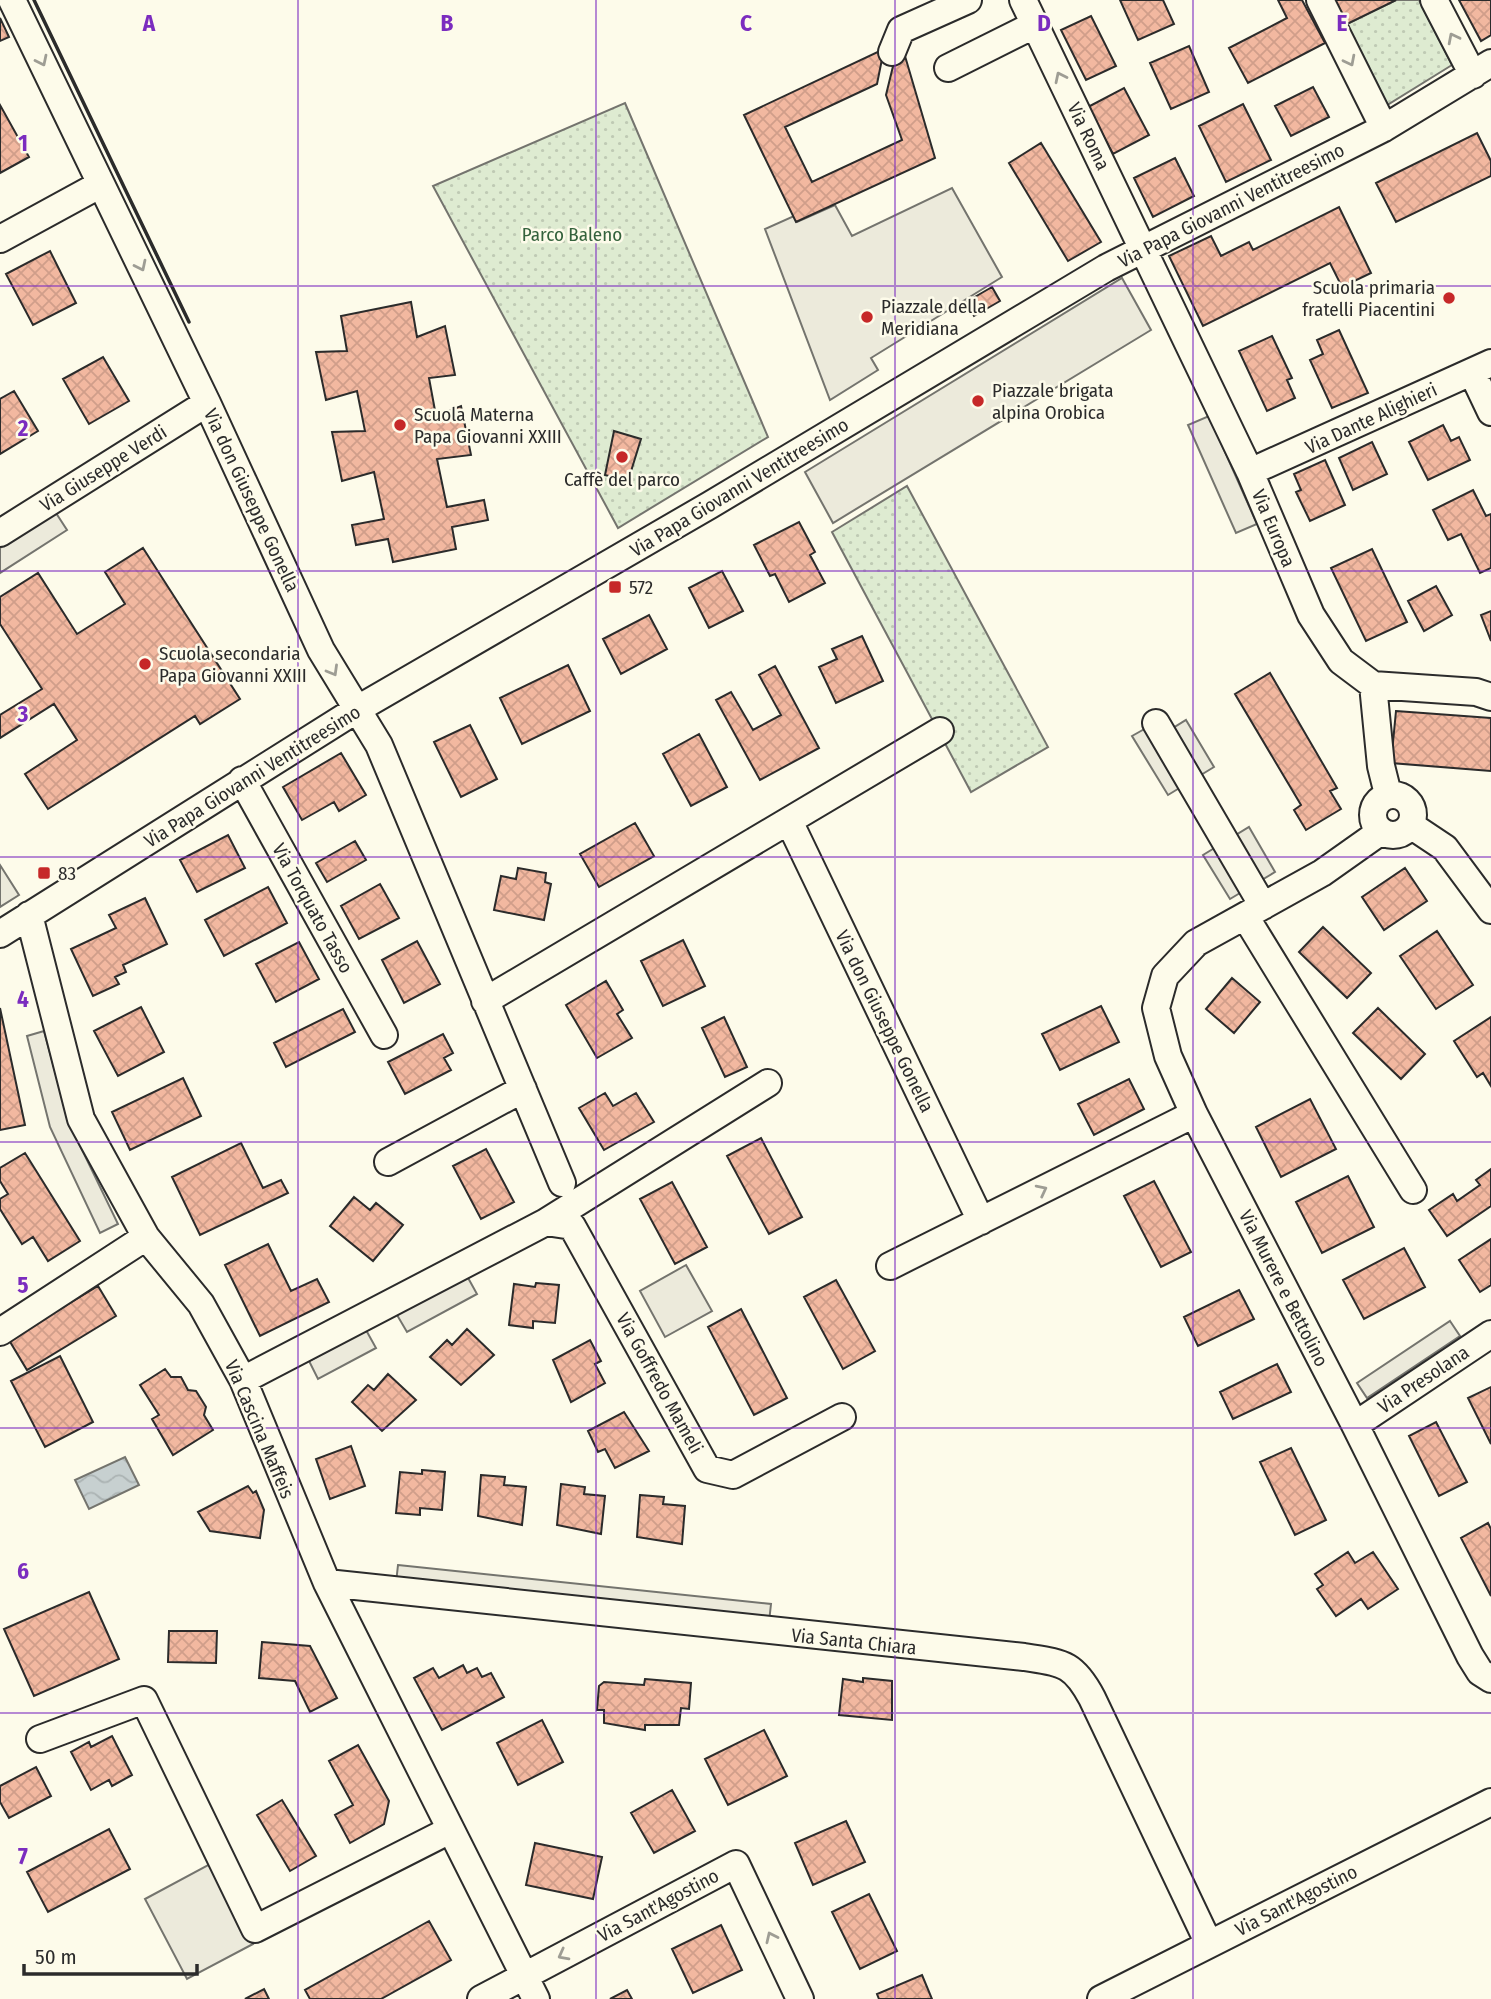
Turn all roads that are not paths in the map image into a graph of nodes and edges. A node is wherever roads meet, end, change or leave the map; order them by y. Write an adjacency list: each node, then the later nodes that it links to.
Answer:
1 (12, 0): 10 (street, Via don Giuseppe Gonella, one-way to 10)
2 (968, 0): 6 (street)
3 (1320, 0): 9 (street, one-way to 9)
4 (1434, 0): 8 (street, one-way to 4)
5 (1027, 6): 7 (street, Via Roma); 12 (street, Via Roma, one-way to 5)
6 (892, 52)
7 (948, 68)
8 (1482, 69): 9 (street, Via Papa Giovanni Ventitreesimo)
9 (1384, 128): 12 (street, Via Papa Giovanni Ventitreesimo)
10 (102, 184): 11 (street); 14 (street, Via don Giuseppe Gonella, one-way to 14)
11 (0, 239)
12 (1144, 248): 16 (street, Via Europa); 20 (street, Via Papa Giovanni Ventitreesimo)
13 (1481, 368): 15 (street); 16 (street, Via Dante Alighieri)
14 (207, 403): 17 (street, Via Giuseppe Verdi); 20 (street, Via don Giuseppe Gonella, one-way to 20)
15 (1491, 412)
16 (1250, 471): 18 (street, Via Europa)
17 (0, 533)
18 (1373, 685): 19 (street); 24 (street)
19 (1491, 697)
20 (356, 710): 23 (street, Via Papa Giovanni Ventitreesimo); 32 (street, Via don Giuseppe Gonella)
21 (1156, 723): 29 (street)
22 (940, 731): 25 (street)
23 (242, 780): 30 (street, Via Papa Giovanni Ventitreesimo); 33 (street, Via Torquato Tasso)
24 (1388, 794): 26 (street); 27 (street)
25 (789, 821): 32 (street); 40 (street, Via don Giuseppe Gonella)
26 (1412, 826): 27 (street, Via Murere e Bettolino); 28 (street)
27 (1380, 832): 29 (street, Via Murere e Bettolino)
28 (1491, 910)
29 (1254, 911): 36 (street, Via Murere e Bettolino); 39 (street)
30 (29, 915): 31 (street, Via Papa Giovanni Ventitreesimo); 42 (street, Via Cascina Maffeis)
31 (0, 933)
32 (485, 1001): 35 (street, Via don Giuseppe Gonella)
33 (384, 1035)
34 (768, 1083): 41 (street)
35 (523, 1089): 37 (street); 38 (street, Via don Giuseppe Gonella)
36 (1194, 1114): 40 (street, one-way to 36); 48 (street, Via Murere e Bettolino)
37 (388, 1163)
38 (562, 1183)
39 (1413, 1189)
40 (981, 1220): 43 (street)
41 (546, 1222): 46 (street); 47 (street, Via Goffredo Mameli)
42 (146, 1237): 44 (street); 46 (street, Via Cascina Maffeis)
43 (890, 1266)
44 (0, 1332)
45 (1491, 1334): 48 (street, Via Presolana)
46 (243, 1380): 49 (street, Via Cascina Maffeis)
47 (842, 1417)
48 (1355, 1425): 50 (street, Via Murere e Bettolino)
49 (327, 1583): 53 (street, Via Cascina Maffeis); 54 (street, Via Santa Chiara)
50 (1491, 1679)
51 (40, 1739): 53 (street)
52 (1491, 1802): 54 (street, Via Sant'Agostino)
53 (450, 1830): 55 (street, Via Cascina Maffeis)
54 (1209, 1944): 59 (street, Via Sant'Agostino)
55 (523, 1976): 56 (street); 57 (street, Via Cascina Maffeis); 58 (street, Via Sant'Agostino, one-way to 55)
56 (481, 1999)
57 (536, 1999)
58 (800, 1999)
59 (1101, 1999)

